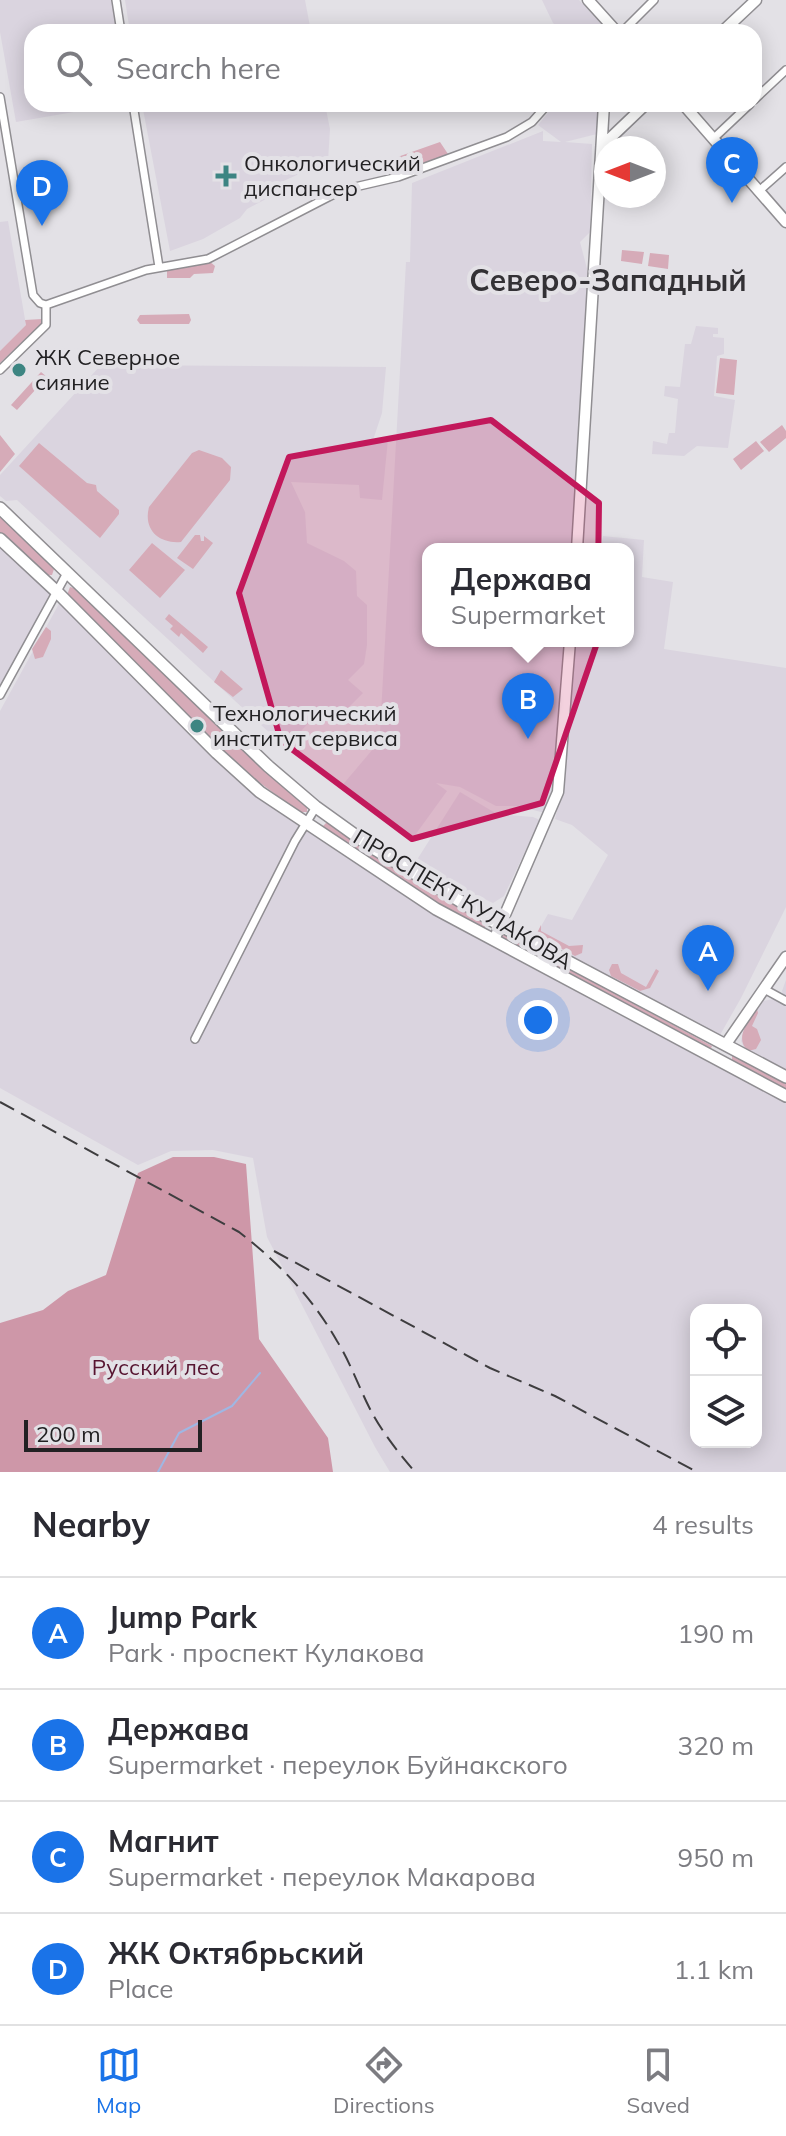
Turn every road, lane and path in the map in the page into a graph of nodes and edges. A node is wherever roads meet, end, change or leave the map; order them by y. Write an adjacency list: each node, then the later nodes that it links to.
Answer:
1 (116, 0): 5 (street)
2 (588, 0): 6 (street)
3 (654, 0): 7 (street)
4 (756, 0): 8 (street)
5 (120, 24)
6 (609, 24)
7 (622, 24)
8 (730, 24)
9 (786, 70): 10 (street)
10 (762, 93)
11 (0, 97): 26 (street)
12 (134, 112): 25 (street)
13 (541, 112): 25 (street)
14 (604, 112): 18 (street)
15 (638, 112): 19 (street)
16 (690, 112): 20 (street)
17 (741, 112): 20 (street)
18 (602, 136)
19 (612, 136)
20 (714, 138): 22 (street)
21 (786, 167): 22 (street)
22 (759, 191): 24 (street)
23 (598, 208): 30 (street)
24 (786, 222)
25 (159, 267): 26 (street)
26 (46, 305): 27 (street)
27 (0, 370)
28 (0, 508): 31 (main road, ПРОСПЕКТ КУЛАКОВА)
29 (0, 539): 32 (main road, ПРОСПЕКТ КУЛАКОВА)
30 (577, 543)
31 (67, 573): 32 (street); 35 (main road, ПРОСПЕКТ КУЛАКОВА)
32 (57, 592): 34 (street); 36 (main road, ПРОСПЕКТ КУЛАКОВА)
33 (570, 647): 37 (street)
34 (0, 695)
35 (316, 807): 36 (street); 37 (main road, ПРОСПЕКТ КУЛАКОВА)
36 (305, 823): 38 (main road, ПРОСПЕКТ КУЛАКОВА); 42 (street)
37 (501, 926): 38 (street); 43 (main road, ПРОСПЕКТ КУЛАКОВА)
38 (494, 940): 44 (main road, ПРОСПЕКТ КУЛАКОВА)
39 (786, 957): 40 (street)
40 (764, 989): 41 (street); 43 (street)
41 (786, 1001)
42 (195, 1039)
43 (726, 1044): 44 (main road); 45 (main road, ПРОСПЕКТ КУЛАКОВА)
44 (718, 1059): 46 (main road, ПРОСПЕКТ КУЛАКОВА)
45 (786, 1077)
46 (786, 1096)

